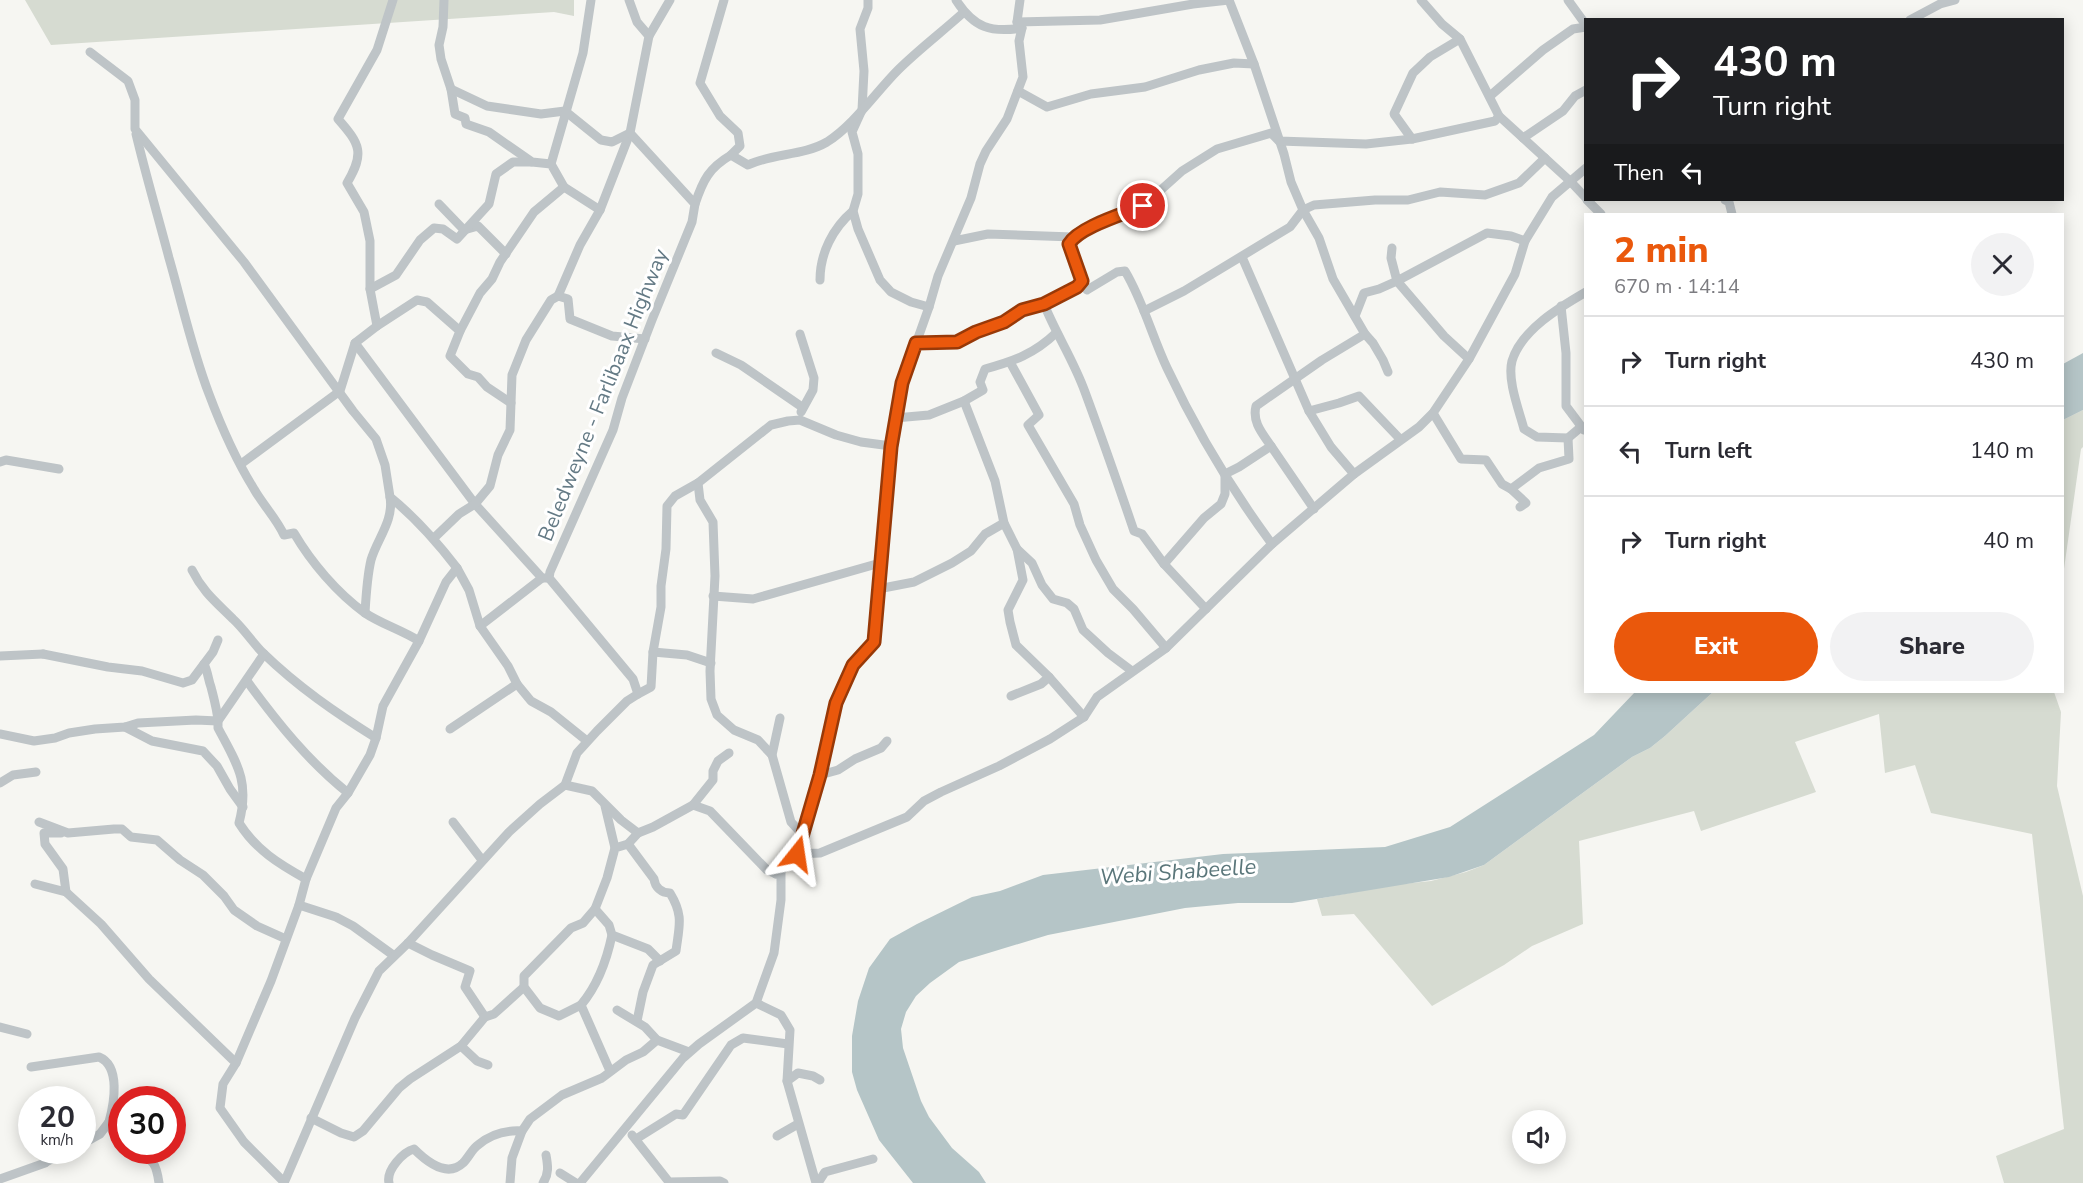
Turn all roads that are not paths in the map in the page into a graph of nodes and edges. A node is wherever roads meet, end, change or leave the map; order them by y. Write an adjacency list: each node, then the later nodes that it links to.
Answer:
1 (393, 0): 60 (street)
2 (444, 0): 23 (street)
3 (591, 0): 28 (street)
4 (629, 0): 19 (street)
5 (670, 0): 19 (street)
6 (724, 0): 35 (street)
7 (956, 0): 14 (street)
8 (1020, 0): 17 (street)
9 (1229, 0): 17 (street); 22 (street)
10 (1421, 0): 20 (street)
11 (1568, 0): 16 (street)
12 (1955, 0): 15 (street)
13 (870, 3): 27 (street)
14 (964, 12): 17 (street); 27 (street)
15 (1914, 18)
16 (1584, 23)
17 (1019, 25): 24 (street)
18 (1584, 26): 26 (street)
19 (649, 36): 31 (street)
20 (1460, 39): 26 (street); 33 (street)
21 (90, 52): 30 (street)
22 (1254, 64): 24 (street); 34 (street)
23 (451, 89): 28 (street); 37 (street)
24 (1018, 91): 52 (street)
25 (1584, 91): 32 (street)
26 (1490, 96): 29 (street)
27 (862, 110): 35 (street); 48 (street)
28 (565, 111): 31 (street); 38 (street)
29 (1499, 116): 32 (street); 33 (street)
30 (135, 129): 81 (street); 95 (street)
31 (630, 133): 45 (street); 46 (street)
32 (1523, 138): 36 (street)
33 (1412, 139): 34 (street)
34 (1279, 141): 47 (street); 51 (street)
35 (731, 155): 45 (street, Beledweyne - Farlibaax Highway)
36 (1545, 158): 40 (street); 47 (street)
37 (532, 162): 38 (street); 50 (street)
38 (551, 164): 41 (street)
39 (1584, 170): 40 (street)
40 (1570, 181): 42 (street); 53 (street)
41 (564, 187): 46 (street); 55 (street)
42 (1584, 197)
43 (1588, 201): 49 (street)
44 (439, 204): 50 (street)
45 (694, 204): 73 (street, Beledweyne - Farlibaax Highway)
46 (600, 210): 62 (street)
47 (1303, 210): 56 (street); 67 (street)
48 (853, 211): 57 (street); 65 (street)
49 (1600, 213)
50 (464, 230): 55 (street); 60 (street)
51 (1073, 237): 52 (street); 58 (street)
52 (954, 241): 65 (street)
53 (1525, 241): 59 (street); 77 (street)
54 (1392, 248): 59 (street)
55 (506, 254): 69 (street)
56 (1242, 257): 66 (street); 80 (street)
57 (820, 280)
58 (1082, 281): 63 (street); 66 (street)
59 (1397, 281): 67 (street); 77 (street)
60 (370, 289): 68 (street)
61 (1584, 293): 64 (street)
62 (558, 296): 73 (street); 83 (street)
63 (1044, 304): 70 (street); 75 (street)
64 (1561, 306): 89 (street); 90 (street)
65 (929, 307): 75 (street)
66 (1144, 311): 97 (street)
67 (1355, 316): 72 (street)
68 (377, 326): 69 (street); 74 (street)
69 (460, 331): 83 (street)
70 (1056, 333): 78 (street); 110 (street)
71 (800, 334): 84 (street)
72 (1365, 334): 79 (street); 80 (street)
73 (645, 339): 113 (street, Beledweyne - Farlibaax Highway)
74 (355, 343): 81 (street); 102 (street)
75 (916, 343): 87 (street)
76 (716, 353): 84 (street)
77 (1469, 359): 86 (street)
78 (1010, 362): 82 (street); 121 (street)
79 (1388, 372)
80 (1295, 378): 85 (street); 92 (street)
81 (340, 391): 95 (street); 101 (street)
82 (964, 401): 87 (street); 105 (street)
83 (511, 403): 102 (street)
84 (802, 407): 88 (street)
85 (1309, 411): 91 (street); 98 (street)
86 (1432, 413): 91 (street); 100 (street)
87 (895, 418): 93 (street)
88 (800, 420): 93 (street); 99 (street)
89 (1583, 429): 90 (street)
90 (1568, 438): 100 (street)
91 (1400, 440): 98 (street)
92 (1270, 446): 97 (street); 104 (street)
93 (891, 447): 109 (street)
94 (0, 462): 96 (street)
95 (241, 464): 117 (street)
96 (59, 469)
97 (1225, 474): 107 (street); 110 (street)
98 (1354, 474): 104 (street)
99 (698, 483): 115 (street); 122 (street)
100 (1511, 489): 103 (street)
101 (390, 497): 106 (street); 117 (street)
102 (475, 504): 106 (street); 113 (street)
103 (1520, 507)
104 (1314, 509): 107 (street)
105 (1004, 523): 108 (street); 114 (street)
106 (434, 538): 111 (street)
107 (1272, 544): 116 (street)
108 (1017, 549): 127 (street); 128 (street)
109 (880, 563): 114 (street); 115 (street)
110 (1164, 564): 116 (street)
111 (457, 568): 118 (street); 120 (street)
112 (192, 570): 123 (street)
113 (545, 578): 118 (street); 131 (street)
114 (878, 589): 145 (street)
115 (713, 596): 125 (street)
116 (1206, 609): 121 (street)
117 (365, 613): 120 (street)
118 (480, 626): 130 (street)
119 (218, 640): 126 (street)
120 (418, 641): 139 (street)
121 (1166, 648): 127 (street)
122 (653, 652): 125 (street); 131 (street)
123 (264, 654): 129 (street); 139 (street)
124 (0, 656): 126 (street)
125 (711, 663): 143 (street)
126 (204, 664): 135 (street)
127 (1132, 671): 133 (street)
128 (1049, 677): 132 (street); 133 (street)
129 (247, 681): 135 (street); 148 (street)
130 (517, 684): 137 (street); 140 (street)
131 (638, 694): 140 (street)
132 (1011, 696)
133 (1084, 717): 159 (street)
134 (780, 718): 143 (street)
135 (218, 721): 136 (street); 151 (street)
136 (125, 727): 138 (street); 151 (street)
137 (450, 729)
138 (0, 734)
139 (376, 738): 148 (street)
140 (587, 741): 147 (street)
141 (887, 741): 145 (street)
142 (729, 753): 150 (street)
143 (772, 755): 156 (street)
144 (36, 772): 146 (street)
145 (820, 775): 156 (street)
146 (2, 780)
147 (565, 785): 149 (street); 160 (street)
148 (348, 793): 162 (street)
149 (605, 803): 155 (street); 158 (street)
150 (693, 805): 155 (street); 161 (street)
151 (243, 807): 162 (street)
152 (39, 822): 154 (street)
153 (453, 822): 160 (street)
154 (68, 833): 164 (street); 168 (street)
155 (638, 833): 157 (street)
156 (802, 834): 159 (street)
157 (628, 844): 158 (street); 171 (street)
158 (615, 848): 166 (street)
159 (797, 854): 161 (street)
160 (482, 860): 169 (street)
161 (776, 874): 173 (street)
162 (306, 879): 165 (street)
163 (35, 884): 164 (street)
164 (66, 892): 184 (street)
165 (299, 905): 168 (street); 170 (street)
166 (595, 909): 167 (street); 172 (street)
167 (612, 935): 171 (street); 174 (street)
168 (286, 939): 184 (street)
169 (408, 943): 170 (street); 176 (street)
170 (393, 955): 191 (street)
171 (660, 961): 177 (street)
172 (524, 987): 174 (street); 176 (street)
173 (756, 1003): 181 (street); 183 (street)
174 (581, 1005): 187 (street)
175 (616, 1010): 177 (street)
176 (485, 1017): 182 (street)
177 (637, 1021): 180 (street)
178 (0, 1027): 179 (street)
179 (27, 1034)
180 (657, 1040): 183 (street); 187 (street)
181 (789, 1044): 189 (street); 198 (street)
182 (460, 1047): 185 (street); 191 (street)
183 (689, 1052): 194 (street)
184 (236, 1063): 205 (street)
185 (489, 1065)
186 (31, 1067): 190 (street)
187 (609, 1071): 195 (street)
188 (820, 1080): 189 (street)
189 (787, 1081): 193 (street)
190 (114, 1086)
191 (311, 1118): 205 (street)
192 (108, 1123): 196 (street)
193 (798, 1124): 197 (street); 212 (street)
194 (625, 1130): 198 (street); 210 (street)
195 (522, 1131): 207 (street); 208 (street)
196 (96, 1136)
197 (777, 1136)
198 (636, 1139): 211 (street)
199 (546, 1155): 209 (street)
200 (873, 1159): 212 (street)
201 (40, 1164): 204 (street)
202 (154, 1164): 206 (street)
203 (560, 1173): 210 (street)
204 (0, 1179)
205 (284, 1182)
206 (159, 1183)
207 (389, 1183)
208 (510, 1183)
209 (543, 1183)
210 (578, 1183)
211 (724, 1183)
212 (817, 1183)

